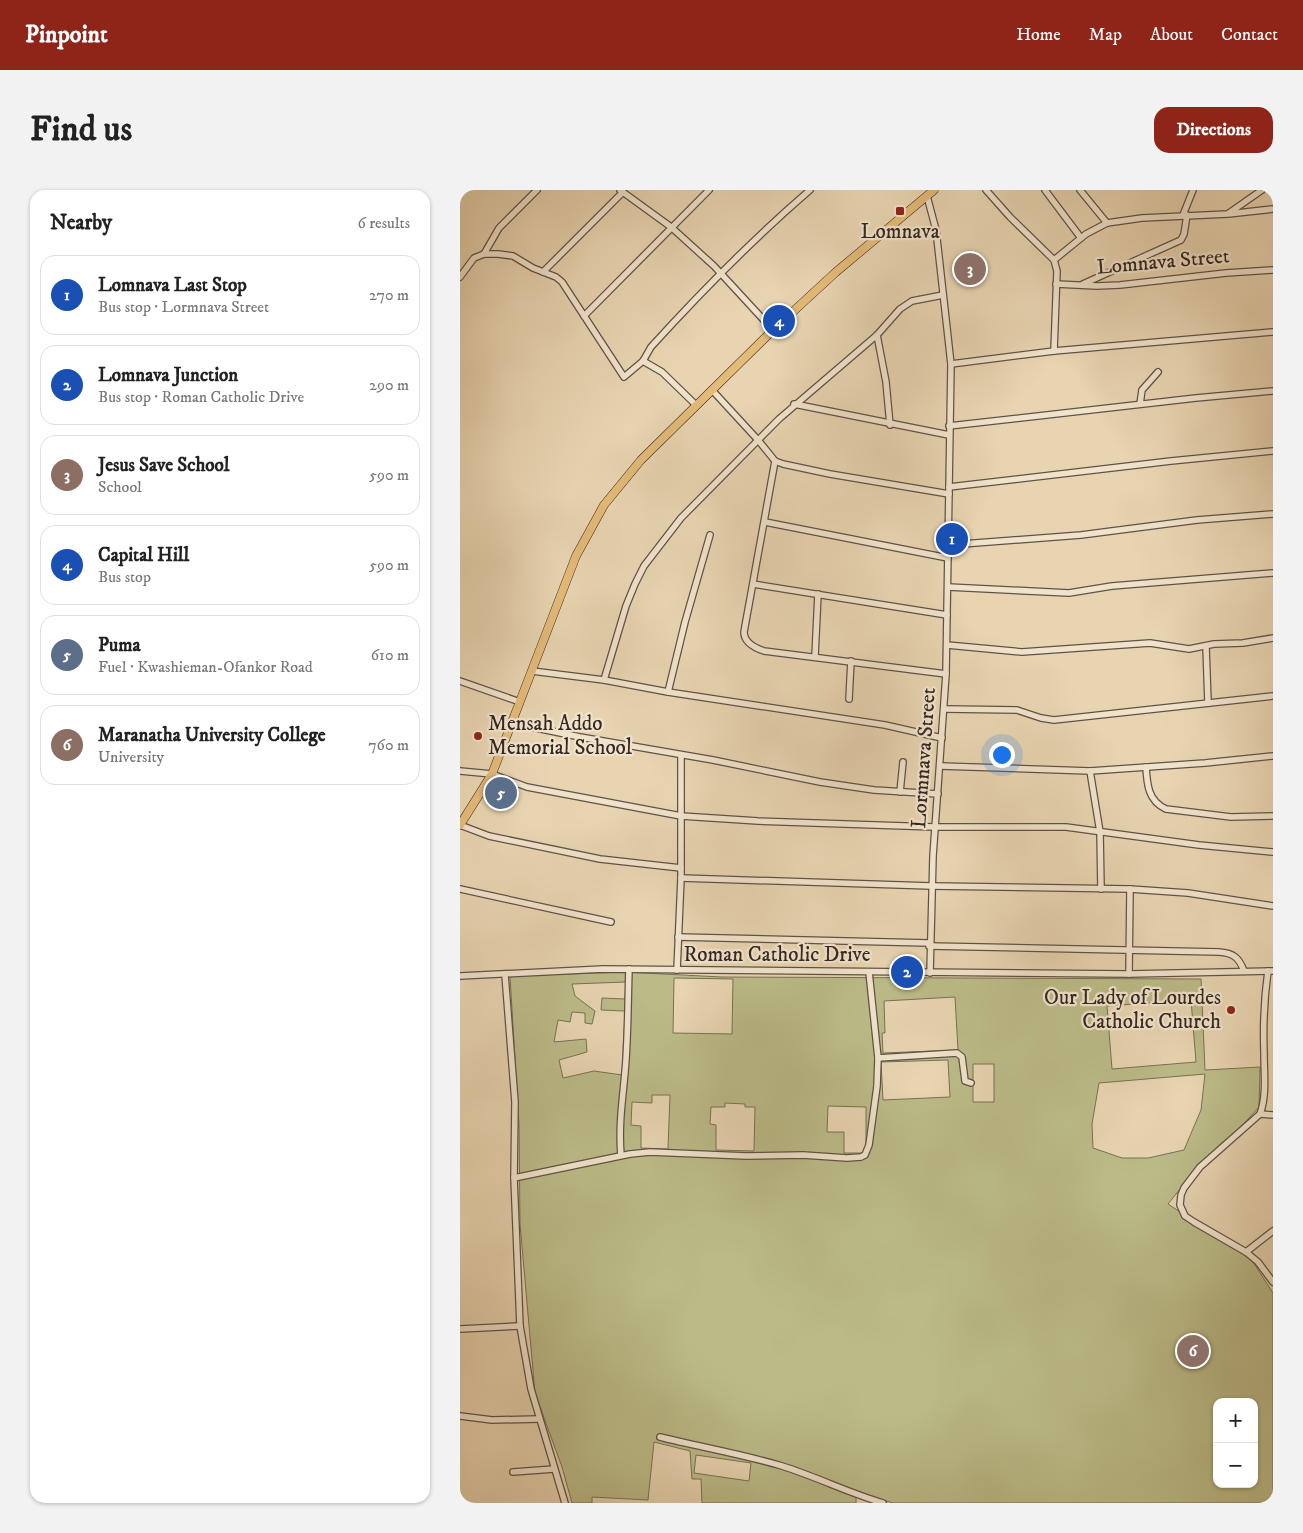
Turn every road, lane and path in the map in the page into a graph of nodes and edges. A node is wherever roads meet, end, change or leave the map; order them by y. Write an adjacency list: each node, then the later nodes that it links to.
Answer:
1 (537, 190): 18 (street)
2 (708, 190): 16 (street)
3 (810, 190): 22 (street)
4 (934, 190): 11 (main road)
5 (986, 190): 19 (street)
6 (1045, 190): 17 (street)
7 (1080, 190): 15 (street)
8 (1193, 190): 14 (street)
9 (1262, 190): 13 (street)
10 (625, 191): 16 (street); 21 (street)
11 (926, 196): 26 (street, Lormnava Street); 28 (main road)
12 (1273, 209): 13 (street)
13 (1228, 214): 14 (street)
14 (1185, 215): 15 (street); 25 (street)
15 (1107, 222): 17 (street)
16 (671, 227): 22 (street); 27 (street)
17 (1081, 238): 19 (street)
18 (484, 254): 21 (street); 23 (street)
19 (1054, 260): 24 (street)
20 (1273, 270): 25 (street, Lomnava Street)
21 (543, 272): 27 (street)
22 (720, 273): 28 (street); 32 (street)
23 (460, 277)
24 (1056, 284): 25 (street, Lomnava Street); 31 (street)
25 (1081, 285)
26 (943, 295): 30 (street); 33 (street, Lormnava Street)
27 (584, 316): 32 (street)
28 (773, 330): 35 (main road)
29 (1273, 332): 31 (street)
30 (877, 335): 37 (street); 40 (street)
31 (1054, 352): 33 (street)
32 (643, 361): 39 (street)
33 (951, 364): 41 (street, Lormnava Street)
34 (1158, 372): 38 (street)
35 (712, 390): 39 (main road); 43 (street)
36 (1273, 391): 38 (street)
37 (794, 404): 40 (street); 43 (street)
38 (1140, 404): 41 (street)
39 (696, 405): 62 (main road)
40 (890, 424): 42 (street)
41 (949, 426): 42 (street, Lormnava Street)
42 (949, 435): 46 (street, Lormnava Street)
43 (758, 440): 45 (street); 64 (street)
44 (1273, 451): 46 (street)
45 (775, 461): 46 (street); 48 (street)
46 (949, 491): 50 (street, Lormnava Street)
47 (1273, 514): 50 (street)
48 (765, 522): 51 (street); 53 (street)
49 (710, 535): 66 (street)
50 (949, 545): 51 (street, Lormnava Street)
51 (948, 558): 54 (street, Lormnava Street)
52 (1273, 573): 54 (street)
53 (753, 584): 55 (street); 60 (street)
54 (948, 587): 56 (street, Lormnava Street)
55 (818, 594): 56 (street); 60 (street)
56 (947, 614): 58 (street, Lormnava Street)
57 (1273, 638): 59 (street)
58 (947, 645): 59 (street); 63 (street, Lormnava Street)
59 (1206, 646): 70 (street)
60 (815, 656): 61 (street)
61 (851, 660): 63 (street); 68 (street)
62 (532, 671): 64 (street); 69 (main road)
63 (946, 674): 71 (street, Lormnava Street)
64 (604, 680): 66 (street)
65 (460, 681): 69 (street)
66 (668, 692): 73 (street)
67 (1273, 696): 70 (street)
68 (849, 699)
69 (520, 702): 72 (main road)
70 (1208, 703): 71 (street)
71 (945, 709): 73 (street, Lormnava Street)
72 (512, 723): 74 (street); 81 (main road)
73 (942, 738): 77 (street, Lormnava Street)
74 (681, 754): 82 (street); 84 (street)
75 (1273, 756): 78 (street)
76 (903, 762): 82 (street)
77 (940, 766): 80 (street); 83 (street, Lormnava Street)
78 (1146, 767): 80 (street); 85 (street)
79 (460, 770): 81 (street)
80 (1090, 772): 88 (street)
81 (492, 774): 84 (street); 86 (main road)
82 (900, 792): 83 (street)
83 (938, 794): 87 (street, Lormnava Street)
84 (681, 816): 87 (street); 90 (street)
85 (1273, 816)
86 (460, 825): 90 (street)
87 (935, 826): 88 (street); 92 (street, Lormnava Street)
88 (1100, 832): 89 (street); 94 (street)
89 (1273, 852)
90 (681, 868): 91 (street)
91 (681, 878): 92 (street); 98 (street)
92 (931, 886): 94 (street); 99 (street, Lormnava Street)
93 (460, 889): 97 (street)
94 (1101, 889): 95 (street)
95 (1130, 890): 96 (street); 100 (street)
96 (1273, 906)
97 (611, 922)
98 (678, 937): 99 (street); 102 (street)
99 (929, 944): 100 (street); 106 (street, Lormnava Street)
100 (1129, 951): 105 (street); 107 (street)
101 (629, 969): 102 (street, Roman Catholic Drive); 108 (street, Roman Catholic Drive); 114 (street)
102 (677, 970): 104 (street, Roman Catholic Drive)
103 (1271, 971): 105 (street, Roman Catholic Drive); 112 (street)
104 (869, 972): 106 (street, Roman Catholic Drive); 110 (street)
105 (1244, 972): 107 (street, Roman Catholic Drive)
106 (930, 973): 107 (street, Roman Catholic Drive)
107 (1128, 974)
108 (505, 975): 109 (street, Roman Catholic Drive); 115 (street)
109 (460, 976)
110 (878, 1058): 111 (street); 114 (street)
111 (972, 1083)
112 (1260, 1114): 113 (street); 117 (street)
113 (1273, 1116)
114 (621, 1156): 115 (street)
115 (514, 1178): 119 (street)
116 (1273, 1231): 117 (street)
117 (1246, 1252): 118 (street)
118 (1273, 1282)
119 (520, 1326): 120 (street); 122 (street)
120 (460, 1329)
121 (460, 1416): 122 (street)
122 (539, 1419): 124 (street)
123 (660, 1437): 127 (street)
124 (554, 1469): 125 (street); 126 (street)
125 (513, 1472)
126 (565, 1503)
127 (883, 1503)

